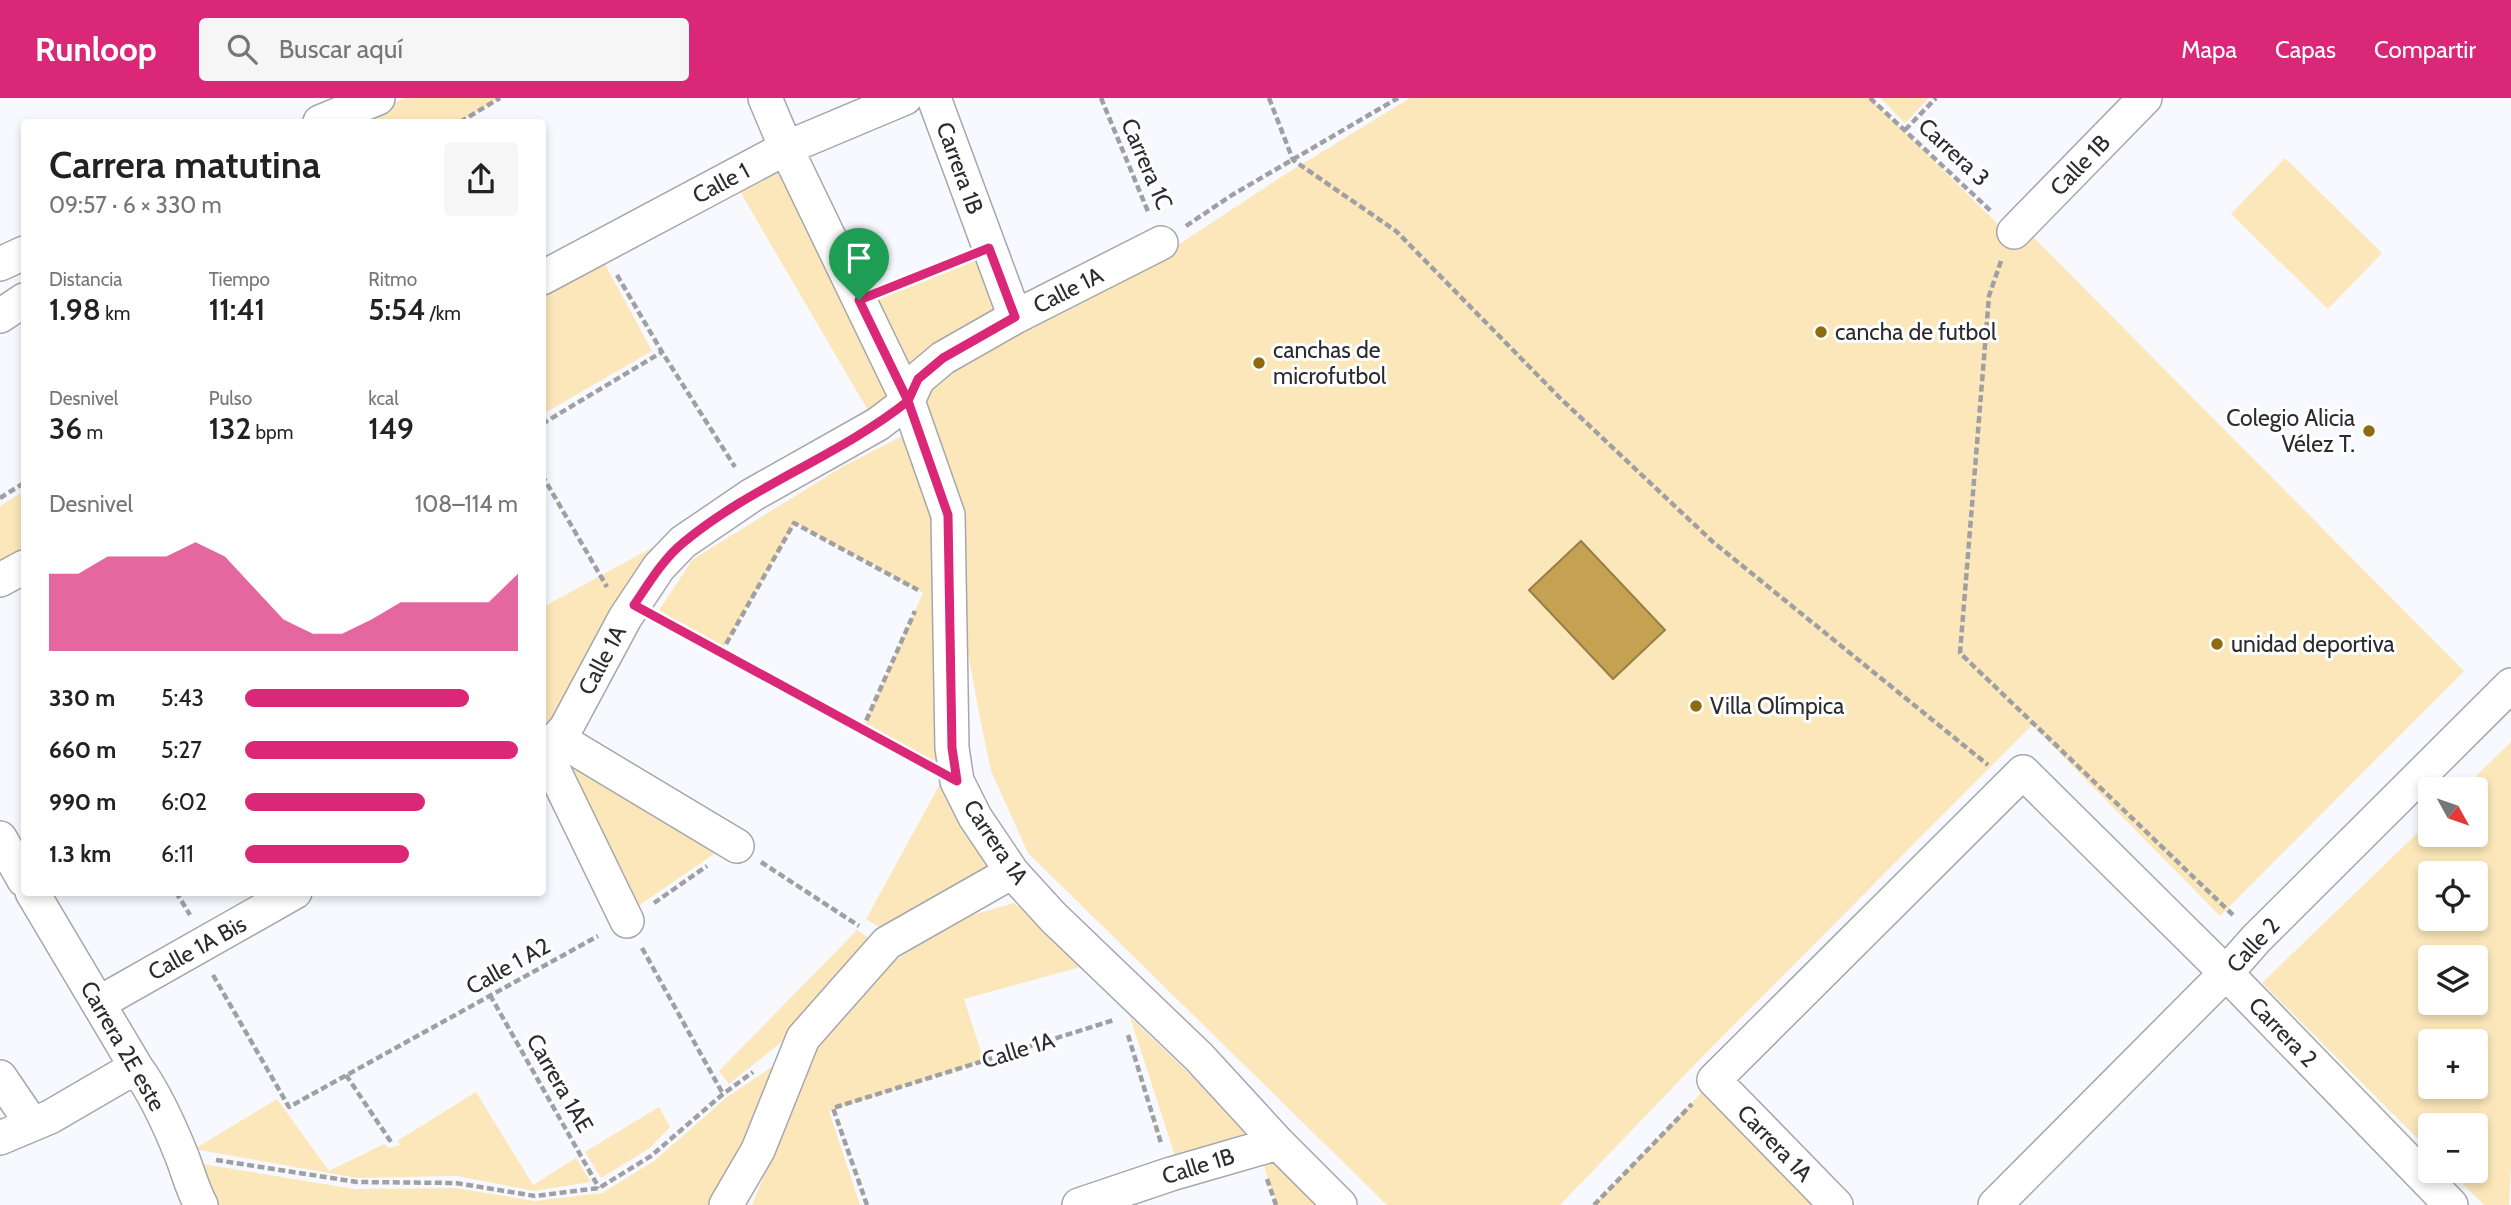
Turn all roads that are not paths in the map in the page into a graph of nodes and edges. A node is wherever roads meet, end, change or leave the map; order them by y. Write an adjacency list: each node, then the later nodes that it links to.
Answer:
1 (378, 98): 6 (street)
2 (765, 98): 7 (street, Carrera 1A)
3 (905, 98): 7 (street, Calle 1)
4 (934, 98): 15 (street, Carrera 1B)
5 (2146, 98): 8 (street, Calle 1B)
6 (339, 119)
7 (786, 148): 12 (street, Calle 1); 16 (street, Carrera 1A)
8 (2014, 232)
9 (1161, 243): 15 (street, Calle 1A)
10 (21, 254): 11 (street)
11 (0, 264)
12 (546, 276)
13 (21, 302): 14 (street)
14 (0, 316)
15 (1015, 317): 16 (street, Calle 1A)
16 (908, 401): 20 (street, Calle 1A); 23 (street, Carrera 1A)
17 (21, 569): 18 (street)
18 (0, 580)
19 (2511, 685): 28 (street, Calle 2)
20 (548, 745): 22 (street); 27 (street)
21 (0, 838): 24 (street)
22 (737, 846)
23 (1012, 872): 35 (street, Carrera 1A); 37 (street)
24 (21, 875)
25 (34, 896): 29 (street, Carrera 2E este)
26 (288, 896): 29 (street, Calle 1A Bis)
27 (627, 921)
28 (2226, 973): 32 (street, Carrera 2); 41 (street, Calle 2); 42 (street, Carrera 2)
29 (99, 1003): 30 (street, Carrera 2E este)
30 (136, 1067): 33 (street); 36 (street, Carrera 2E este)
31 (0, 1077): 33 (street)
32 (1714, 1080): 40 (street, Carrera 1A)
33 (32, 1124): 34 (street)
34 (0, 1138)
35 (1278, 1143): 38 (street, Calle 1B); 39 (street, Carrera 1A)
36 (201, 1205)
37 (726, 1205)
38 (1079, 1205)
39 (1340, 1205)
40 (1836, 1205)
41 (1996, 1205)
42 (2451, 1205)

